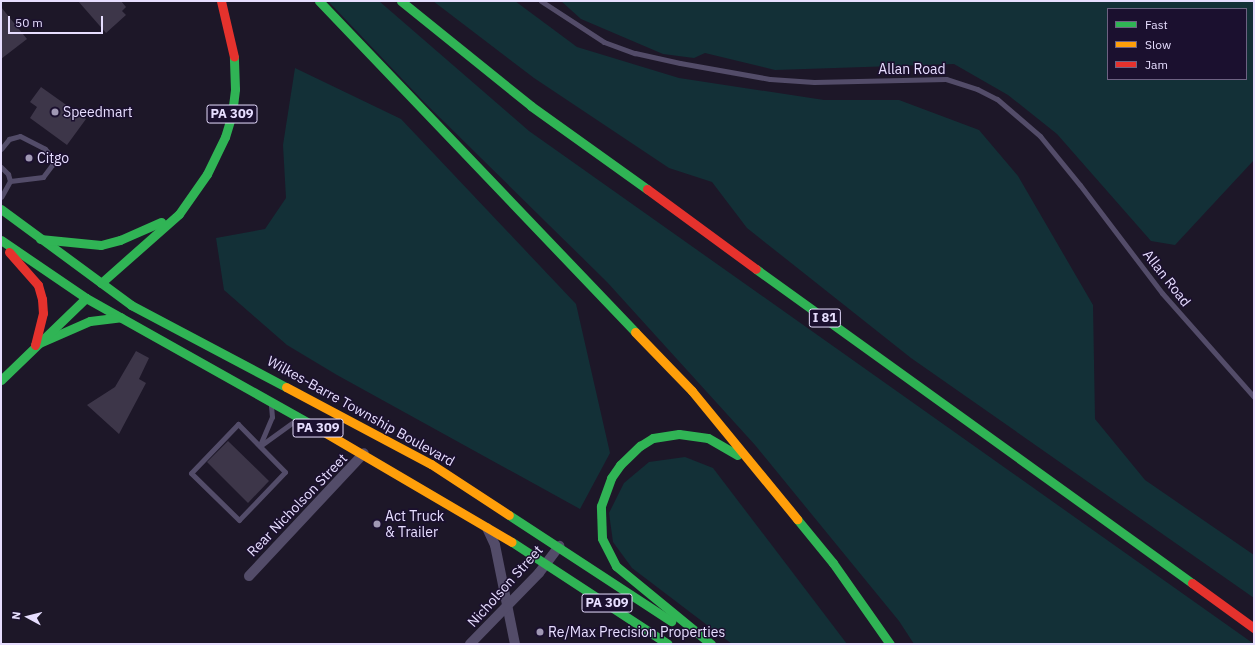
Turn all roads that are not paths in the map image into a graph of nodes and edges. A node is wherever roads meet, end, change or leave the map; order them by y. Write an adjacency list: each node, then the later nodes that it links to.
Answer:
1 (221, 1): 10 (main road, PA 309)
2 (319, 1): 23 (main road)
3 (401, 1): 29 (main road, I 81)
4 (541, 1): 18 (lane, Allan Road)
5 (1, 149): 7 (lane)
6 (1, 167): 7 (lane)
7 (10, 181): 8 (lane)
8 (1, 197)
9 (1, 209): 11 (main road, Wilkes-Barre Township Boulevard)
10 (179, 214): 11 (main road); 14 (main road, PA 309)
11 (40, 239): 14 (main road, Wilkes-Barre Township Boulevard)
12 (1, 240): 14 (main road, Wilkes-Barre Township Boulevard)
13 (1, 243): 16 (main road)
14 (94, 290): 15 (main road, Wilkes-Barre Township Boulevard / PA 309); 16 (main road); 25 (main road, Wilkes-Barre Township Boulevard)
15 (121, 317): 16 (main road); 19 (main road, Wilkes-Barre Township Boulevard / PA 309)
16 (35, 345): 17 (main road)
17 (1, 380)
18 (1254, 397)
19 (271, 402): 20 (main road, Wilkes-Barre Township Boulevard / PA 309); 21 (lane)
20 (299, 418): 21 (lane); 22 (main road, Wilkes-Barre Township Boulevard / PA 309)
21 (260, 446): 21 (lane)
22 (364, 453): 24 (main road, Wilkes-Barre Township Boulevard / PA 309); 27 (street, Rear Nicholson Street)
23 (771, 488): 34 (main road); 35 (main road)
24 (486, 526): 26 (main road, Wilkes-Barre Township Boulevard / PA 309); 28 (street)
25 (559, 546): 26 (street, Nicholson Street); 33 (main road, Wilkes-Barre Township Boulevard)
26 (546, 563): 28 (street, Nicholson Street); 32 (main road, Wilkes-Barre Township Boulevard / PA 309)
27 (249, 576)
28 (508, 605): 30 (street, Nicholson Street); 31 (street)
29 (1254, 628)
30 (470, 644)
31 (515, 644)
32 (668, 644)
33 (706, 644)
34 (711, 644)
35 (890, 644)

